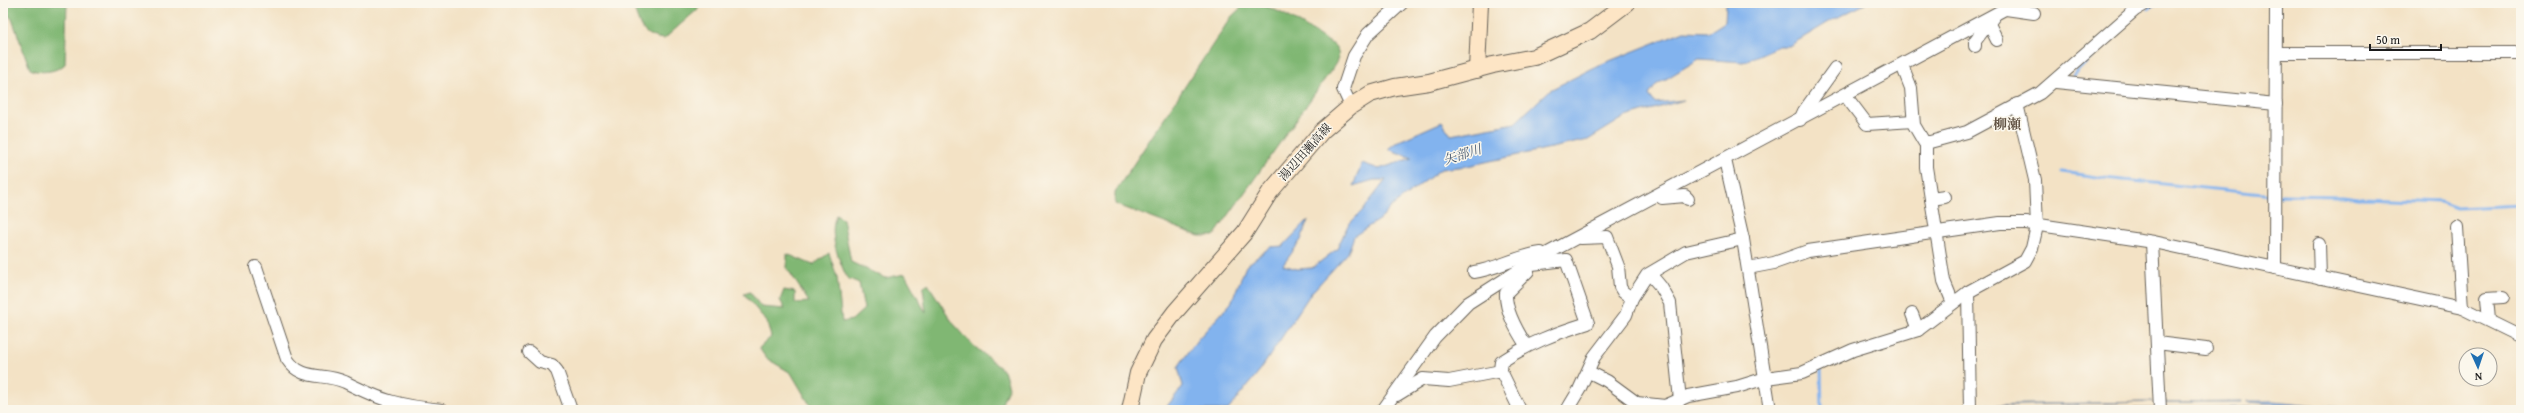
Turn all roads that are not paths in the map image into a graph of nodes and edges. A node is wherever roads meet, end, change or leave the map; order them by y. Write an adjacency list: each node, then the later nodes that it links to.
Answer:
1 (1402, 3): 20 (street)
2 (1480, 3): 15 (main road)
3 (1627, 3): 15 (main road, 湯辺田瀬高線)
4 (2146, 3): 16 (street)
5 (2276, 3): 11 (street)
6 (2011, 6): 7 (street); 8 (street)
7 (2034, 13)
8 (1992, 20): 9 (street); 10 (street); 13 (street)
9 (1997, 40)
10 (1975, 46)
11 (2277, 53): 12 (street); 19 (street)
12 (2521, 53)
13 (1902, 64): 17 (street); 22 (street)
14 (1835, 68): 21 (street)
15 (1477, 70): 20 (main road, 湯辺田瀬高線)
16 (2056, 82): 18 (street); 19 (street)
17 (1846, 95): 21 (street); 22 (street)
18 (2018, 104): 23 (street); 29 (street)
19 (2276, 104): 40 (street)
20 (1351, 106): 67 (main road, 湯辺田瀬高線)
21 (1800, 120): 24 (street)
22 (1913, 121): 23 (street)
23 (1926, 142): 28 (street)
24 (1725, 160): 25 (street); 33 (street)
25 (1658, 195): 27 (street); 32 (street)
26 (1945, 197): 28 (street)
27 (1688, 199)
28 (1931, 199): 31 (street)
29 (2037, 226): 31 (street); 34 (street); 44 (street)
30 (2457, 227): 49 (street)
31 (1937, 233): 39 (street); 47 (street)
32 (1576, 238): 36 (street); 46 (street)
33 (1743, 239): 39 (street); 42 (street)
34 (2152, 242): 40 (street); 48 (street)
35 (2319, 244): 43 (street)
36 (1550, 252): 37 (street); 41 (street)
37 (1531, 265): 56 (street); 56 (street); 62 (street)
38 (256, 267): 65 (street)
39 (1748, 268): 61 (street)
40 (2275, 268): 43 (street)
41 (1474, 272)
42 (1650, 274): 46 (street); 63 (street)
43 (2320, 278): 49 (street)
44 (1968, 292): 47 (street); 72 (street)
45 (2503, 297): 52 (street)
46 (1632, 298): 60 (street)
47 (1953, 303): 53 (street)
48 (2156, 308): 51 (street); 55 (street)
49 (2462, 308): 52 (street)
50 (1912, 314): 53 (street)
51 (2164, 318)
52 (2489, 320): 54 (street)
53 (1918, 330): 61 (street)
54 (2521, 337)
55 (2157, 344): 57 (street); 64 (street)
56 (1526, 345): 59 (street)
57 (2206, 349)
58 (526, 354): 66 (street)
59 (1501, 371): 62 (street); 69 (street)
60 (1588, 372): 63 (street); 70 (street)
61 (1766, 378): 63 (street); 71 (street)
62 (1394, 395): 68 (street)
63 (1678, 404)
64 (2160, 408)
65 (442, 410)
66 (571, 410)
67 (1130, 410)
68 (1383, 410)
69 (1520, 410)
70 (1567, 410)
71 (1770, 410)
72 (1970, 410)

